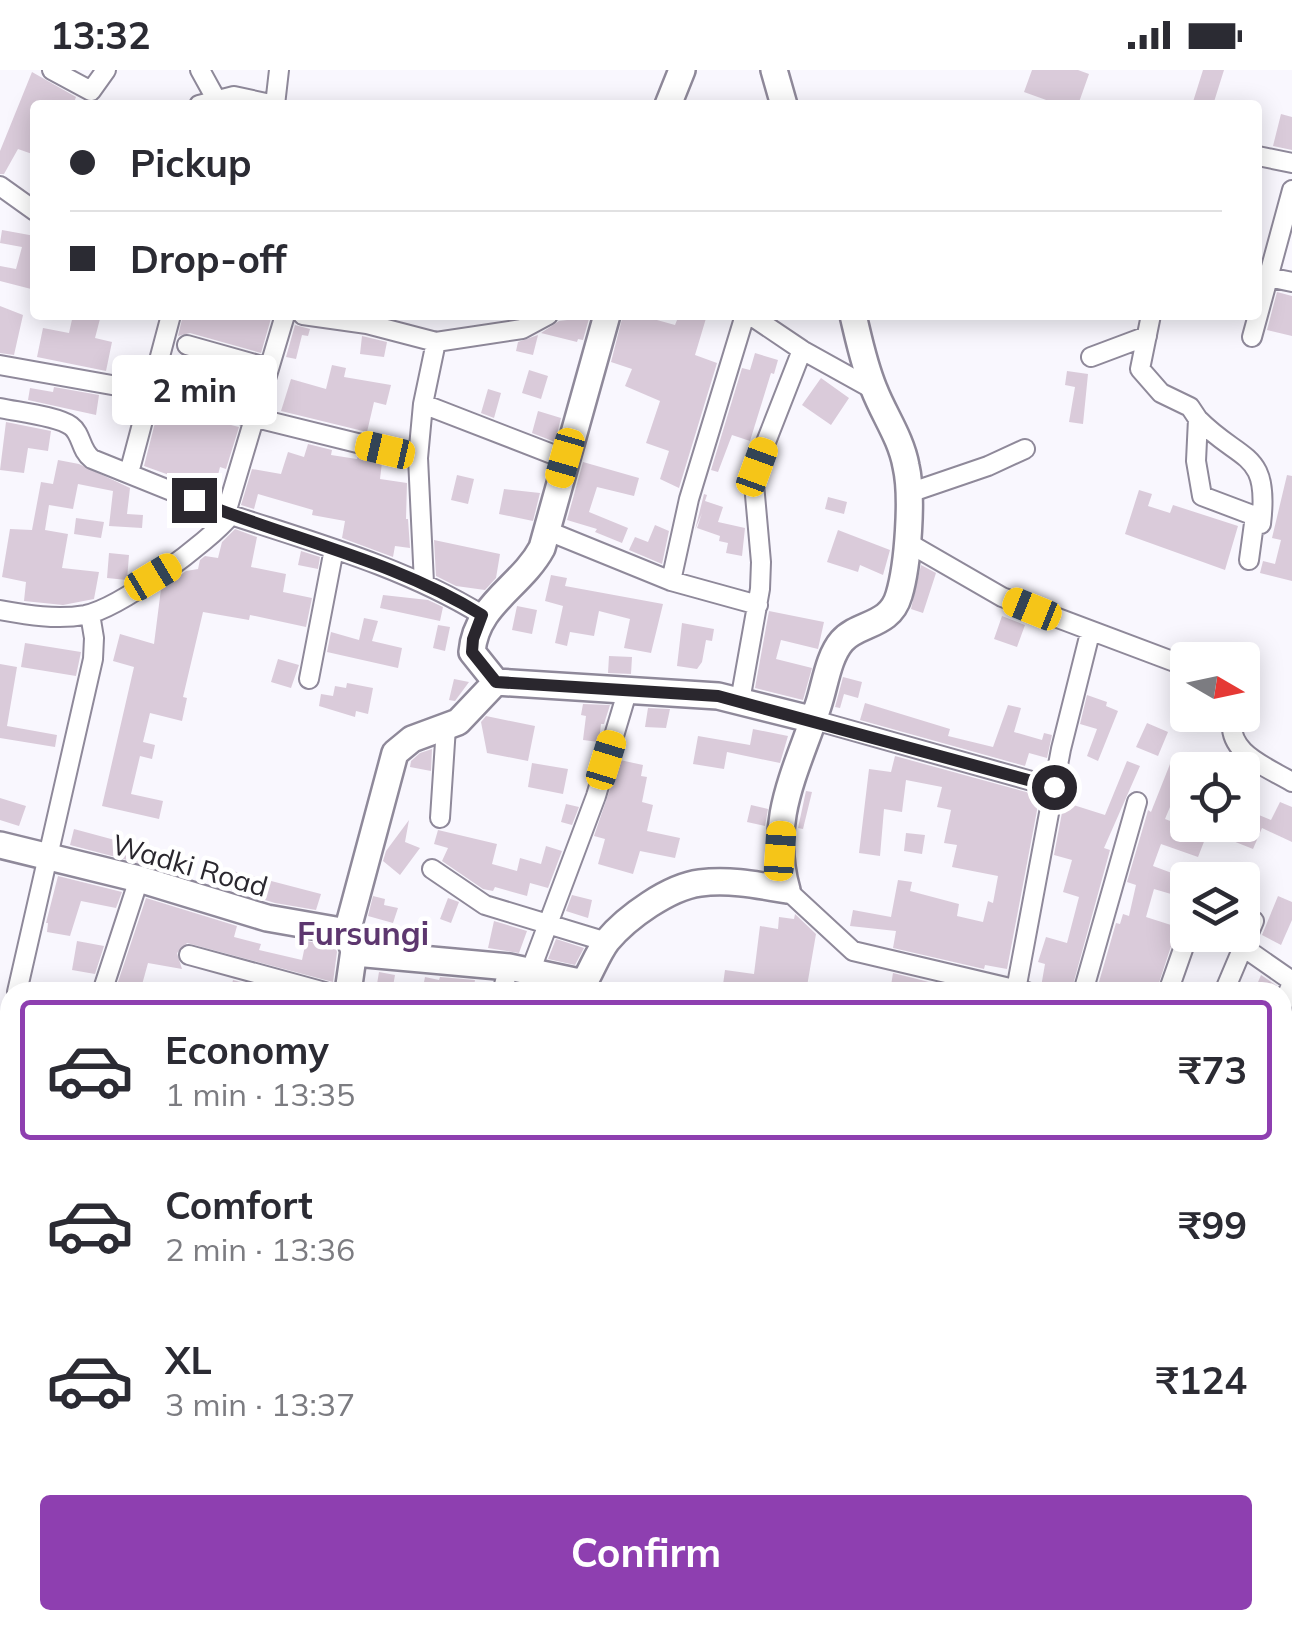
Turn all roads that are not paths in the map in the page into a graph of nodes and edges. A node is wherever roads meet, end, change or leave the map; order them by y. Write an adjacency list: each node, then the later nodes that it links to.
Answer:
1 (52, 70): 2 (street)
2 (106, 70)
3 (200, 70): 7 (street)
4 (279, 70): 10 (street)
5 (682, 70): 11 (street)
6 (774, 70): 12 (street)
7 (207, 100)
8 (223, 100): 9 (street)
9 (258, 100)
10 (276, 100)
11 (670, 100)
12 (783, 100)
13 (1262, 157): 14 (street)
14 (1292, 163)
15 (0, 186): 17 (street)
16 (1292, 190): 18 (street)
17 (30, 208)
18 (1266, 267): 19 (street)
19 (1292, 282)
20 (169, 320): 39 (street)
21 (283, 320): 37 (street)
22 (338, 320): 32 (street)
23 (539, 320): 32 (street)
24 (605, 320): 46 (street)
25 (746, 320): 55 (street)
26 (756, 320): 34 (street)
27 (854, 320): 38 (street)
28 (1150, 320): 30 (street)
29 (1255, 320): 31 (street)
30 (1147, 336): 35 (street); 43 (street)
31 (1252, 337)
32 (436, 342): 40 (street)
33 (187, 345): 37 (street)
34 (802, 350): 38 (street); 57 (street)
35 (1091, 357)
36 (0, 365): 39 (street)
37 (269, 368): 42 (street)
38 (874, 390): 48 (street)
39 (151, 392): 42 (street); 47 (street)
40 (423, 404): 45 (street); 46 (street)
41 (0, 408): 47 (street)
42 (254, 418): 45 (street); 49 (street)
43 (1198, 420): 50 (street); 50 (street)
44 (1026, 449): 48 (street)
45 (418, 458): 56 (street)
46 (565, 458): 51 (street)
47 (129, 473): 49 (street)
48 (909, 493): 52 (street)
49 (228, 514): 53 (street); 59 (street)
50 (1255, 516): 54 (street)
51 (548, 531): 55 (street); 60 (street)
52 (906, 540): 61 (street); 67 (street)
53 (334, 548): 56 (street); 63 (street)
54 (1249, 560)
55 (671, 580): 57 (street)
56 (424, 583): 60 (street)
57 (758, 605): 66 (street)
58 (0, 610): 59 (street)
59 (90, 614): 75 (street)
60 (482, 615): 64 (street)
61 (1090, 632): 62 (street); 71 (street)
62 (1170, 661)
63 (309, 679)
64 (496, 682): 65 (street); 68 (street)
65 (628, 689): 66 (street); 79 (street)
66 (740, 701): 67 (street)
67 (814, 720): 71 (street); 78 (street)
68 (446, 727): 73 (street); 80 (street)
69 (1231, 732): 70 (street)
70 (1292, 782)
71 (1054, 787): 94 (street)
72 (1137, 802): 95 (street)
73 (440, 818)
74 (0, 845): 75 (street, Wadki Road)
75 (48, 859): 77 (street, Wadki Road); 87 (street)
76 (432, 869): 79 (street)
77 (139, 880): 80 (street, Wadki Road); 88 (street)
78 (787, 890): 81 (street); 93 (street)
79 (548, 924): 81 (street); 86 (street)
80 (350, 941): 86 (street, Wadki Road); 90 (street)
81 (607, 942): 92 (street)
82 (1182, 952): 96 (street)
83 (1241, 952): 97 (street)
84 (1252, 952): 98 (street)
85 (189, 956): 89 (street)
86 (514, 977): 91 (street, Wadki Road)
87 (19, 982)
88 (105, 982)
89 (287, 982)
90 (348, 982)
91 (547, 982)
92 (590, 982)
93 (976, 982)
94 (1012, 982)
95 (1085, 982)
96 (1172, 982)
97 (1228, 982)
98 (1292, 982)

